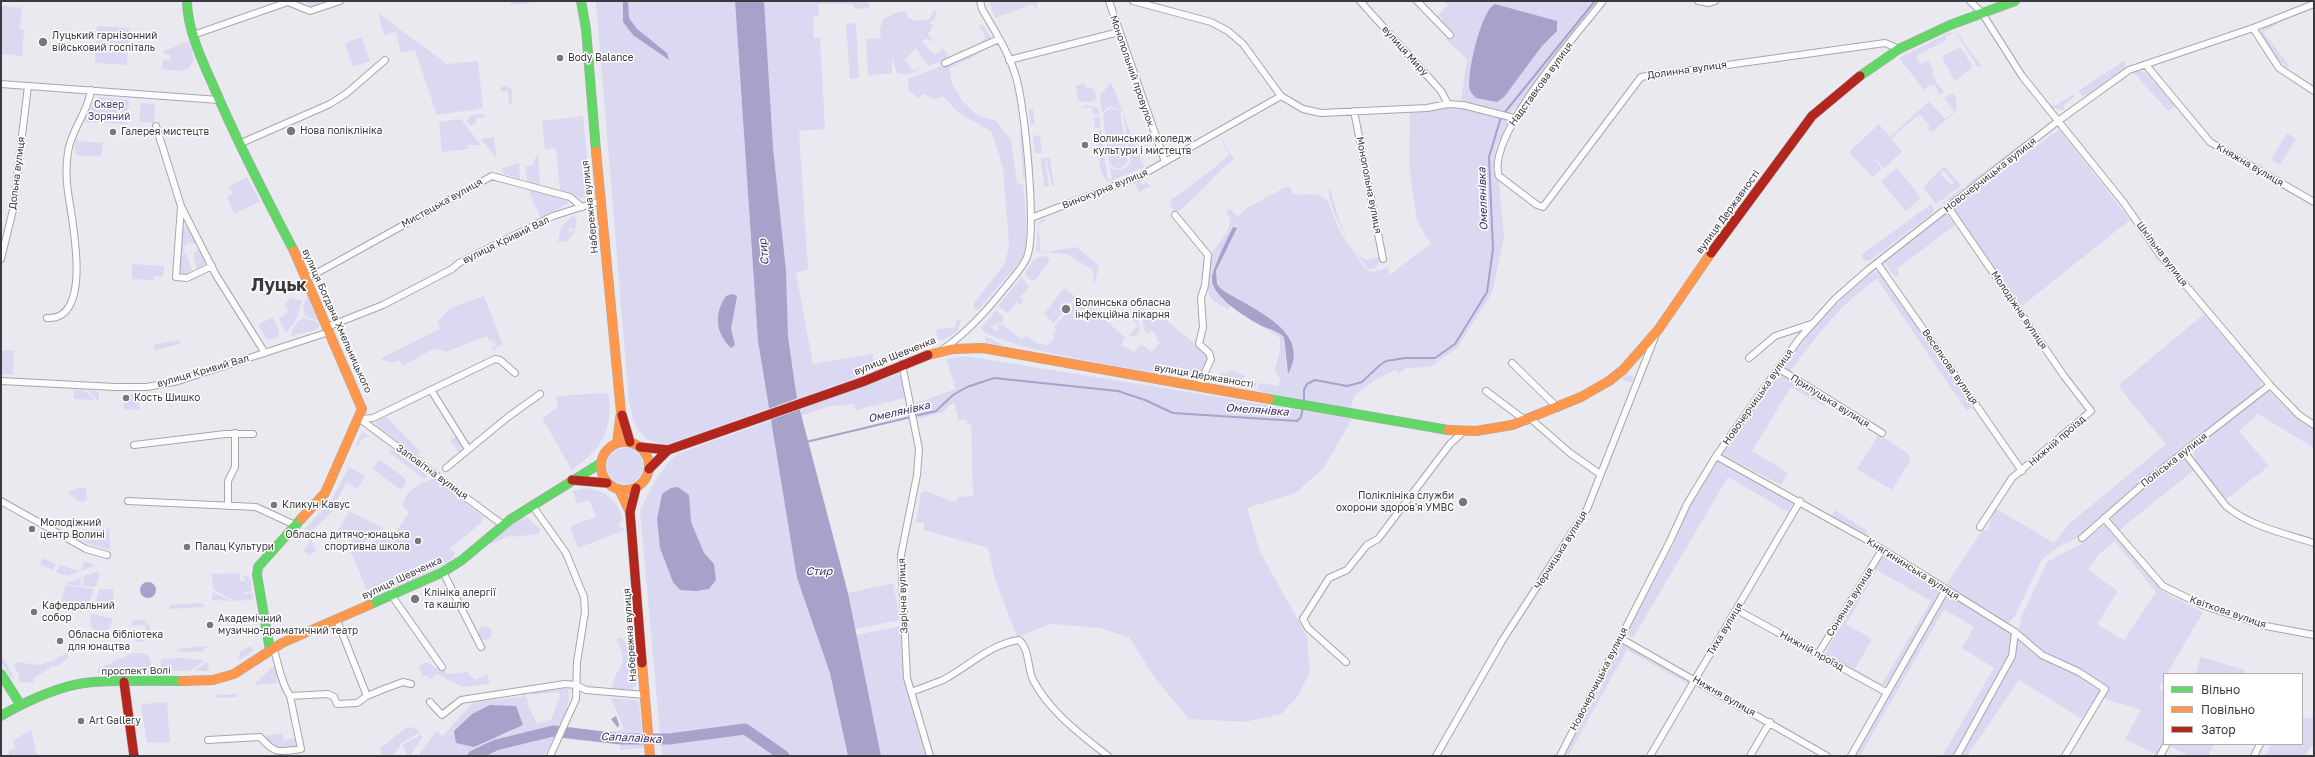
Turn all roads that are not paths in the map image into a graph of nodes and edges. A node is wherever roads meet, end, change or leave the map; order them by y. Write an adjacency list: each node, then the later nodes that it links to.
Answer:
1 (187, 1): 18 (main road, вулиця Богдана Хмельницького)
2 (340, 1): 18 (street)
3 (582, 1): 40 (main road, Набережна вулиця)
4 (980, 1): 20 (street, вулиця Шевченка)
5 (1109, 1): 17 (street, Монопольний провулок)
6 (1133, 1): 30 (street)
7 (1360, 1): 32 (street, вулиця Миру)
8 (1417, 1): 19 (street)
9 (1603, 1): 34 (street, Надставкова вулиця)
10 (1698, 1): 11 (street)
11 (1715, 1)
12 (1970, 1): 15 (street)
13 (2015, 1): 15 (main road, вулиця Державності)
14 (2314, 4): 16 (street, Новочерчицька вулиця)
15 (1982, 13): 21 (main road, вулиця Державності); 35 (street)
16 (2253, 28): 25 (street, Новочерчицька вулиця); 29 (street)
17 (1119, 32): 23 (street); 38 (street, Монопольний провулок)
18 (193, 35): 31 (main road, вулиця Богдана Хмельницького)
19 (1450, 35)
20 (999, 39): 23 (street, вулиця Шевченка); 24 (street)
21 (1899, 49): 39 (street, Долинна вулиця); 55 (main road, вулиця Державності)
22 (385, 60): 37 (street)
23 (1009, 60): 46 (street, вулиця Шевченка)
24 (945, 63)
25 (2146, 65): 35 (street, Новочерчицька вулиця); 41 (street, Княжна вулиця)
26 (1, 84): 27 (street)
27 (28, 86): 28 (street); 47 (street, Дольна вулиця)
28 (91, 90): 31 (street); 52 (street)
29 (2314, 91)
30 (1281, 96): 33 (street); 38 (street, Винокурна вулиця)
31 (219, 100): 37 (main road, вулиця Богдана Хмельницького)
32 (1448, 104): 33 (street); 34 (street)
33 (1354, 111): 48 (street, Монопольна вулиця)
34 (1514, 118): 39 (street, Надставкова вулиця)
35 (2058, 121): 44 (street, Новочерчицька вулиця); 64 (street, Шкільна вулиця)
36 (156, 126): 42 (street)
37 (239, 144): 51 (main road, вулиця Богдана Хмельницького)
38 (1165, 162): 46 (street, Винокурна вулиця)
39 (1499, 176)
40 (600, 201): 43 (street, вулиця Кривий Вал); 71 (main road, Набережна вулиця)
41 (2314, 202)
42 (181, 206): 50 (street); 50 (street)
43 (582, 207): 51 (street, Мистецька вулиця); 54 (street, вулиця Кривий Вал)
44 (1948, 207): 49 (street, Новочерчицька вулиця); 70 (street, Молодіжна вулиця)
45 (1174, 215): 65 (street)
46 (1031, 218): 56 (street, вулиця Шевченка)
47 (1, 259)
48 (1383, 259)
49 (1877, 263): 53 (street, Новочерчицька вулиця); 90 (street, Веселкова вулиця)
50 (212, 266): 57 (street)
51 (308, 278): 54 (main road, вулиця Богдана Хмельницького)
52 (47, 318)
53 (1813, 323): 58 (street); 61 (street, Новочерчицька вулиця)
54 (328, 329): 57 (street, вулиця Кривий Вал); 72 (main road, вулиця Богдана Хмельницького)
55 (1658, 330): 69 (main road, вулиця Державності); 91 (street, Черчицька вулиця)
56 (941, 351): 60 (main road, вулиця Шевченка); 65 (main road, вулиця Державності)
57 (265, 353): 63 (street, вулиця Кривий Вал)
58 (1749, 358)
59 (1512, 363): 69 (street)
60 (902, 364): 84 (main road, вулиця Шевченка); 128 (street, Зарічна вулиця)
61 (1778, 368): 77 (street, Прилуцька вулиця); 86 (street, Новочерчицька вулиця)
62 (515, 373): 66 (street)
63 (1, 381)
64 (2270, 385): 74 (street, Шкільна вулиця); 85 (street, Поліська вулиця)
65 (1199, 386): 75 (main road, вулиця Державності)
66 (431, 390): 72 (street); 83 (street)
67 (1486, 391): 73 (street)
68 (540, 394): 83 (street, Заповітна вулиця)
69 (1558, 408): 73 (main road, вулиця Державності)
70 (2091, 411): 90 (street, Нижній проїзд)
71 (621, 412): 79 (main road, Набережна вулиця); 80 (main road, Набережна вулиця)
72 (360, 419): 103 (street, Заповітна вулиця); 104 (main road, вулиця Богдана Хмельницького)
73 (1529, 420): 75 (main road, вулиця Державності); 91 (street)
74 (2314, 425)
75 (1464, 431): 121 (street)
76 (235, 433): 78 (street); 81 (street); 100 (street)
77 (1882, 433)
78 (253, 434)
79 (630, 442): 80 (main road); 82 (main road)
80 (617, 443): 87 (main road)
81 (134, 445)
82 (640, 446): 84 (main road, вулиця Шевченка); 89 (main road)
83 (468, 448): 88 (street, Заповітна вулиця)
84 (668, 450): 89 (main road, вулиця Шевченка)
85 (2185, 453): 102 (street, Поліська вулиця); 107 (street)
86 (1716, 456): 98 (street, Княгининська вулиця); 117 (street, Новочерчицька вулиця)
87 (601, 464): 92 (main road, вулиця Шевченка); 93 (main road)
88 (446, 468)
89 (650, 469): 94 (main road)
90 (2022, 471): 105 (street, Нижній проїзд)
91 (1600, 474): 145 (street, Черчицька вулиця)
92 (572, 480): 93 (main road); 99 (main road, вулиця Шевченка)
93 (607, 483): 95 (main road)
94 (636, 488): 95 (main road); 101 (main road, Набережна вулиця)
95 (619, 489): 101 (main road, Набережна вулиця)
96 (1, 501): 109 (street)
97 (128, 501): 100 (street)
98 (1800, 502): 108 (street, Княгининська вулиця); 113 (street, Тиха вулиця)
99 (532, 505): 103 (main road, вулиця Шевченка); 127 (street)
100 (228, 506): 104 (street)
101 (630, 512): 132 (main road, Набережна вулиця)
102 (2104, 518): 106 (street, Поліська вулиця); 116 (street, Квіткова вулиця)
103 (503, 525): 110 (main road, вулиця Шевченка)
104 (297, 526): 119 (main road, вулиця Богдана Хмельницького)
105 (1980, 527)
106 (2082, 538)
107 (2314, 543)
108 (1882, 550): 111 (street, Княгининська вулиця); 120 (street, Сонячна вулиця)
109 (107, 555)
110 (443, 572): 112 (main road, вулиця Шевченка); 118 (street)
111 (1946, 589): 115 (street, Княгининська вулиця); 129 (street)
112 (392, 596): 114 (main road, вулиця Шевченка); 122 (street)
113 (1737, 610): 120 (street, Нижній проїзд); 124 (street, Тиха вулиця)
114 (337, 620): 119 (main road, вулиця Шевченка); 131 (street)
115 (2015, 632): 151 (street); 152 (street, Княгининська вулиця)
116 (2314, 635)
117 (1620, 638): 124 (street, Нижня вулиця); 146 (street, Новочерчицька вулиця)
118 (481, 647)
119 (271, 648): 125 (main road, проспект Волі); 130 (street)
120 (1818, 654): 129 (street, Нижній проїзд)
121 (1346, 662)
122 (442, 666)
123 (1, 674): 134 (main road)
124 (1696, 679): 136 (street, Нижня вулиця); 147 (street, Тиха вулиця)
125 (124, 682): 134 (main road, проспект Волі); 140 (main road)
126 (410, 684): 131 (street)
127 (576, 685): 132 (street); 133 (street); 141 (street)
128 (911, 692): 143 (street, Зарічна вулиця); 144 (street)
129 (1886, 692): 150 (street)
130 (290, 696): 131 (street); 137 (street)
131 (367, 696)
132 (645, 696): 142 (main road, Набережна вулиця)
133 (430, 702)
134 (20, 704): 135 (main road, проспект Волі)
135 (1, 716)
136 (1770, 722): 148 (street); 149 (street, Нижня вулиця)
137 (208, 740)
138 (2166, 745): 153 (street)
139 (2260, 745): 154 (street)
140 (134, 756)
141 (550, 756)
142 (650, 756)
143 (930, 756)
144 (1108, 756)
145 (1436, 756)
146 (1560, 756)
147 (1650, 756)
148 (1750, 756)
149 (1827, 756)
150 (1851, 756)
151 (1957, 756)
152 (2065, 756)
153 (2160, 756)
154 (2254, 756)

